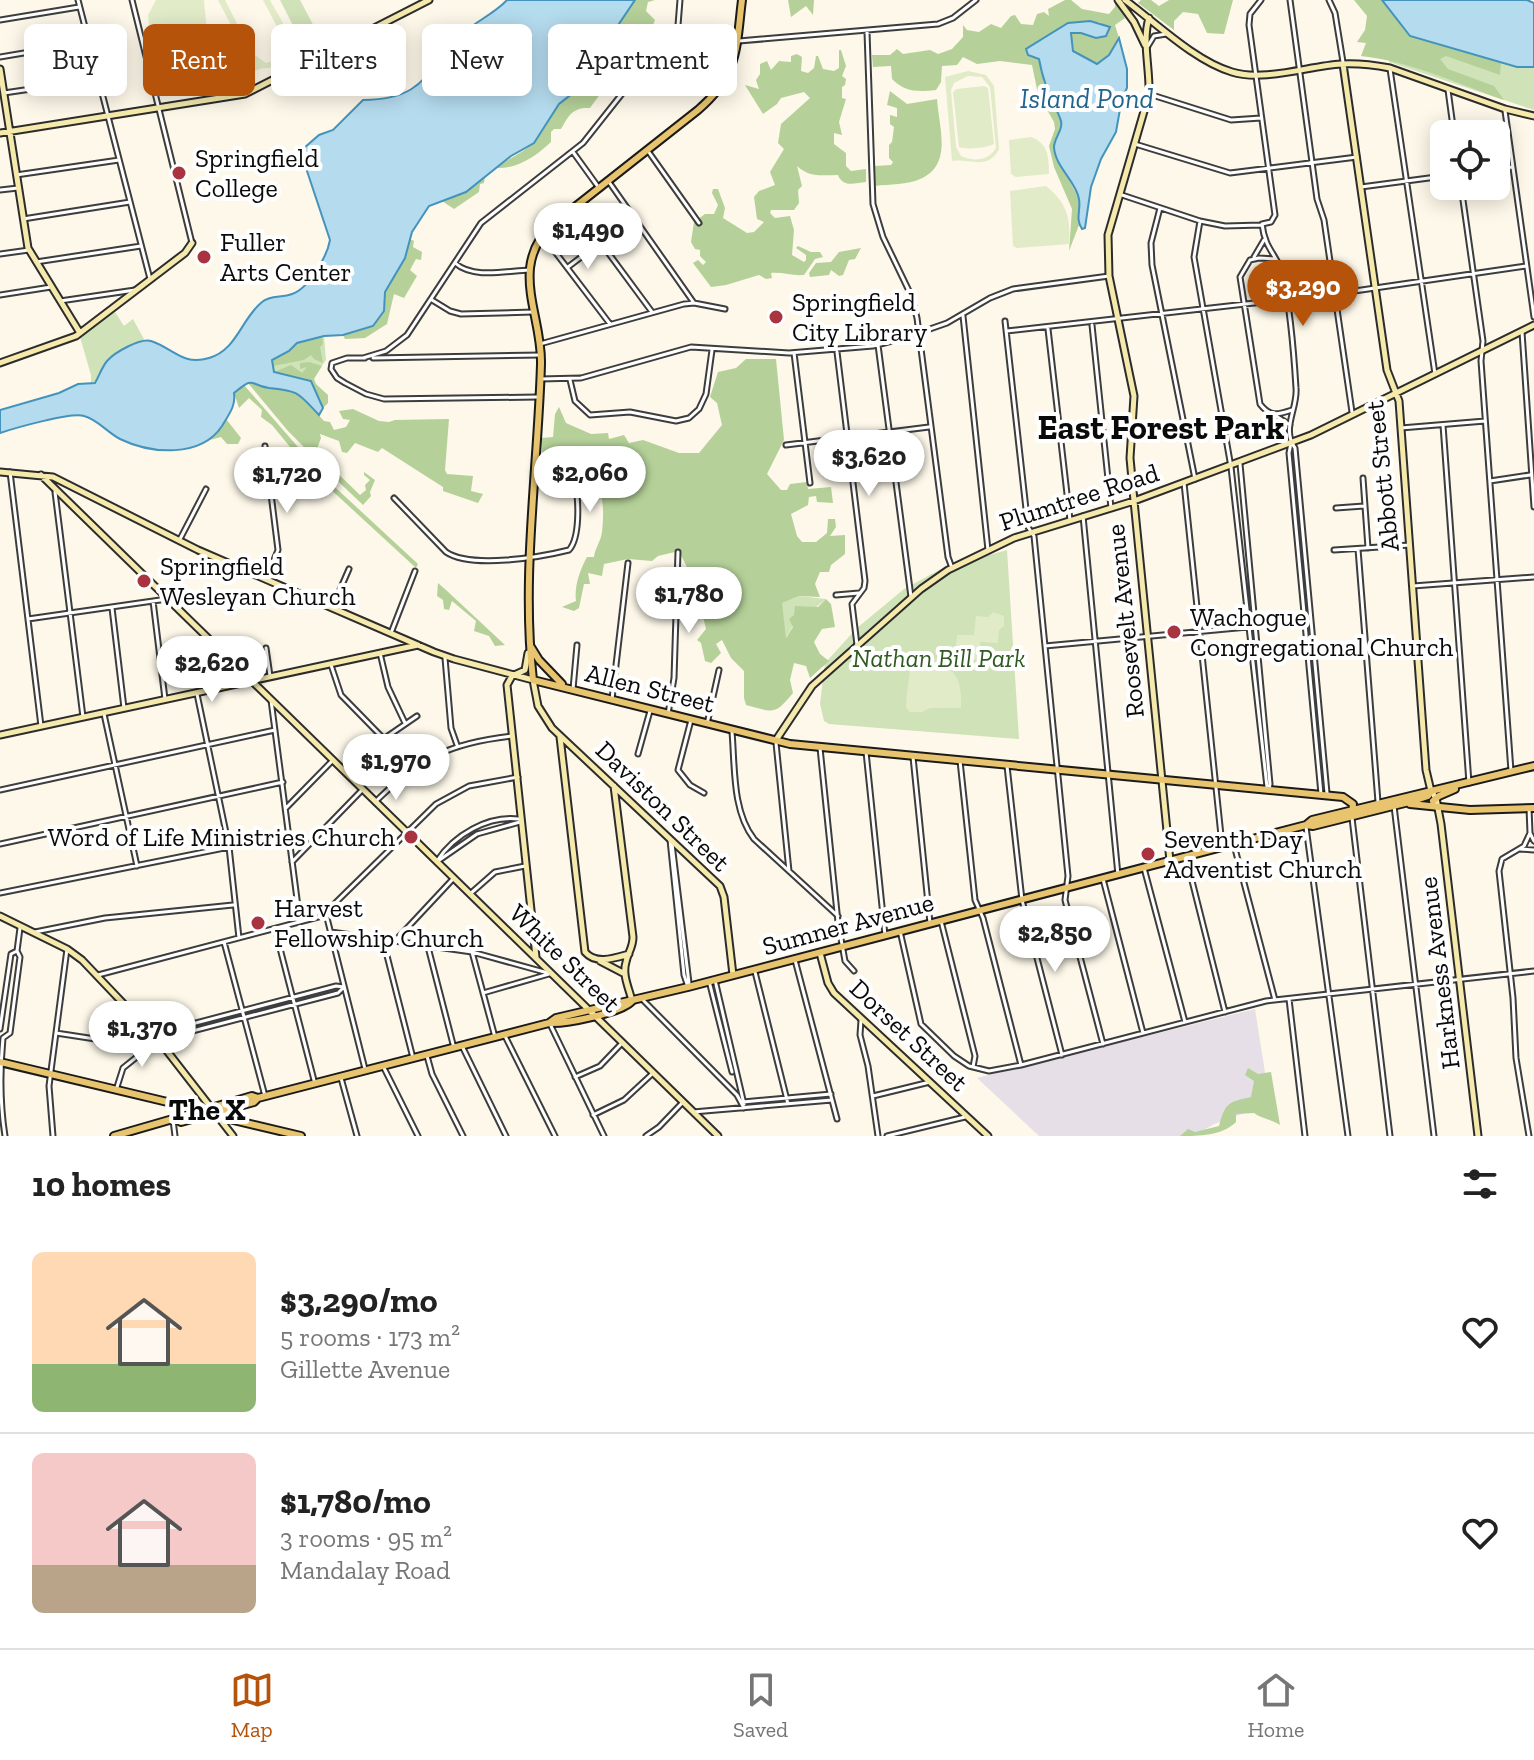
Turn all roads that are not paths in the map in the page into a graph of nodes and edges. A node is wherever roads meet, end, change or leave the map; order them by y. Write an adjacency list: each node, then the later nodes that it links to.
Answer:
1 (78, 0): 12 (street)
2 (132, 0): 32 (street)
3 (429, 0): 32 (street)
4 (680, 0): 41 (street)
5 (742, 0): 18 (main road)
6 (976, 0): 16 (street)
7 (1118, 0): 19 (street, Roosevelt Avenue)
8 (1261, 0): 26 (street)
9 (1290, 0): 25 (street)
10 (1329, 0): 22 (street)
11 (1128, 1): 13 (street)
12 (80, 7): 14 (street); 15 (street)
13 (1149, 18): 17 (street); 19 (street, Roosevelt Avenue)
14 (0, 20)
15 (84, 24)
16 (867, 32): 18 (street); 109 (street)
17 (1170, 34): 19 (street); 26 (street)
18 (739, 41): 42 (main road)
19 (1147, 49): 30 (street, Roosevelt Avenue)
20 (24, 53): 21 (street)
21 (0, 57)
22 (1343, 64): 23 (street); 25 (street); 43 (street, Abbott Street)
23 (1390, 68): 27 (street); 51 (street)
24 (0, 69): 29 (street)
25 (1299, 69): 26 (street); 45 (street)
26 (1256, 75): 36 (street)
27 (1447, 88): 33 (street); 37 (street)
28 (24, 90): 29 (street)
29 (4, 93): 38 (street)
30 (1149, 94): 36 (street); 40 (street, Roosevelt Avenue)
31 (103, 96): 34 (street)
32 (160, 109): 34 (street); 67 (street)
33 (1505, 109): 35 (street); 46 (street)
34 (108, 116): 38 (street); 44 (street)
35 (1534, 116)
36 (1262, 118): 47 (street)
37 (1452, 120)
38 (10, 131): 39 (street); 48 (street)
39 (0, 133)
40 (1135, 144): 47 (street); 56 (street, Roosevelt Avenue)
41 (572, 151): 54 (street); 75 (street)
42 (647, 151): 50 (main road); 63 (street)
43 (1357, 157): 45 (street); 52 (street, Abbott Street)
44 (120, 160): 48 (street); 58 (street)
45 (1312, 163): 47 (street); 86 (street)
46 (1512, 167): 76 (street)
47 (1269, 170): 64 (street)
48 (16, 175): 53 (street)
49 (1430, 178): 51 (street)
50 (608, 181): 54 (main road); 60 (street)
51 (1407, 182): 52 (street); 82 (street)
52 (1361, 187): 84 (street, Abbott Street)
53 (18, 188): 55 (street); 61 (street)
54 (599, 188): 65 (main road)
55 (0, 190)
56 (1118, 194): 59 (street); 80 (street, Roosevelt Avenue)
57 (1463, 200): 79 (street)
58 (130, 202): 61 (street); 69 (street)
59 (1160, 208): 62 (street); 97 (street)
60 (634, 217): 68 (street); 91 (street)
61 (23, 219): 70 (street)
62 (1200, 221): 64 (street); 94 (street)
63 (699, 223)
64 (1262, 224): 66 (street)
65 (543, 236): 77 (street); 78 (main road)
66 (1264, 240): 72 (street); 73 (street)
67 (192, 243): 81 (street)
68 (601, 243): 77 (street); 96 (street)
69 (141, 246): 74 (street); 81 (street)
70 (29, 250): 71 (street); 74 (street)
71 (0, 254)
72 (1275, 259): 73 (street); 89 (street)
73 (1250, 260): 92 (street)
74 (36, 262): 83 (street)
75 (455, 263): 78 (street); 88 (street)
76 (1526, 266): 79 (street); 99 (street)
77 (568, 267): 103 (street)
78 (530, 270): 95 (main road)
79 (1474, 274): 82 (street); 114 (street)
80 (1109, 276): 98 (street); 100 (street, Roosevelt Avenue)
81 (150, 280): 85 (street)
82 (1422, 282): 84 (street); 119 (street)
83 (51, 287): 87 (street); 90 (street)
84 (1375, 288): 86 (street); 122 (street, Abbott Street)
85 (137, 290): 90 (street); 108 (street)
86 (1334, 294): 89 (street); 126 (street)
87 (0, 295)
88 (432, 300): 95 (street); 117 (street)
89 (1286, 300): 92 (street); 124 (street)
90 (60, 301): 108 (street)
91 (694, 303): 93 (street); 96 (street)
92 (1243, 306): 94 (street); 125 (street)
93 (725, 309)
94 (1204, 310): 97 (street); 139 (street)
95 (535, 312): 110 (main road)
96 (652, 312): 103 (street)
97 (1162, 315): 100 (street); 145 (street)
98 (963, 316): 109 (street); 167 (street)
99 (1534, 317)
100 (1118, 320): 102 (street); 153 (street, Roosevelt Avenue)
101 (1005, 321): 106 (street)
102 (1091, 323): 105 (street); 158 (street)
103 (610, 324): 110 (street)
104 (1534, 325): 107 (street, Plumtree Road)
105 (1048, 327): 106 (street); 161 (street)
106 (1007, 331): 162 (street)
107 (1521, 331): 114 (street, Plumtree Road); 143 (street)
108 (80, 333): 118 (street)
109 (920, 333): 111 (street); 130 (street)
110 (540, 344): 116 (main road)
111 (878, 345): 113 (street); 132 (street)
112 (712, 350): 115 (street); 121 (street); 121 (street)
113 (837, 350): 115 (street); 133 (street)
114 (1482, 350): 119 (street, Plumtree Road); 127 (street)
115 (794, 353): 134 (street)
116 (541, 355): 117 (street); 120 (main road)
117 (363, 358): 123 (street)
118 (0, 363)
119 (1435, 374): 122 (street, Plumtree Road)
120 (540, 379): 121 (street); 123 (main road)
121 (570, 380)
122 (1396, 394): 126 (street, Plumtree Road); 131 (street, Abbott Street)
123 (539, 397): 147 (main road)
124 (1292, 410): 125 (street); 128 (street)
125 (1275, 416): 128 (street)
126 (1352, 416): 135 (street, Plumtree Road)
127 (1486, 421): 129 (street); 146 (street)
128 (1290, 425): 135 (street)
129 (1443, 425): 131 (street); 180 (street)
130 (931, 427): 132 (street); 174 (street)
131 (1401, 428): 164 (street, Abbott Street)
132 (890, 433): 133 (street); 184 (street)
133 (848, 438): 134 (street); 182 (street)
134 (805, 443): 136 (street); 148 (street)
135 (1291, 443): 138 (street, Plumtree Road); 154 (street); 155 (street)
136 (786, 445)
137 (265, 446): 178 (street)
138 (1240, 463): 139 (street, Plumtree Road); 194 (street)
139 (1231, 467): 145 (street, Plumtree Road); 193 (street)
140 (0, 472): 141 (street, Allen Street)
141 (10, 472): 142 (street, Allen Street); 190 (street)
142 (40, 474): 150 (street, White Street); 163 (street, Allen Street)
143 (1532, 475): 146 (street); 157 (street)
144 (1363, 478): 156 (street)
145 (1195, 479): 149 (street, Plumtree Road)
146 (1490, 481): 179 (street)
147 (534, 482): 170 (main road); 170 (street)
148 (810, 483)
149 (1184, 483): 153 (street, Plumtree Road); 195 (street)
150 (55, 488): 185 (street, White Street); 189 (street)
151 (206, 489): 163 (street)
152 (394, 498): 170 (street)
153 (1134, 501): 158 (street, Plumtree Road); 197 (street, Roosevelt Avenue)
154 (1293, 503): 155 (street); 172 (street)
155 (1300, 503): 171 (street)
156 (1365, 506): 159 (street); 165 (street)
157 (1534, 507)
158 (1111, 508): 160 (street, Plumtree Road)
159 (1336, 508)
160 (1083, 516): 161 (street, Plumtree Road); 198 (street)
161 (1070, 520): 162 (street, Plumtree Road)
162 (1032, 532): 167 (street, Plumtree Road); 203 (street)
163 (179, 541): 178 (street, Allen Street)
164 (1410, 545): 165 (street); 181 (street, Abbott Street)
165 (1368, 548): 166 (street)
166 (1358, 549): 168 (street); 269 (street)
167 (988, 550): 174 (street, Plumtree Road)
168 (1334, 550)
169 (678, 552): 223 (street)
170 (530, 558): 199 (main road)
171 (1305, 561): 172 (street); 192 (street)
172 (1299, 562): 191 (street)
173 (628, 563): 217 (street)
174 (952, 568): 184 (street, Plumtree Road)
175 (349, 569): 188 (street)
176 (415, 571): 196 (street)
177 (1534, 577): 179 (street)
178 (266, 579): 188 (street, Allen Street)
179 (1497, 581): 180 (street); 251 (street)
180 (1454, 584): 181 (street); 257 (street)
181 (1413, 586): 263 (street, Abbott Street)
182 (859, 593): 183 (street); 202 (street)
183 (836, 595)
184 (911, 597): 202 (street, Plumtree Road)
185 (168, 599): 186 (street); 211 (street, White Street)
186 (153, 601): 187 (street); 215 (street)
187 (111, 607): 189 (street); 220 (street)
188 (332, 608): 196 (street, Allen Street)
189 (70, 613): 190 (street); 225 (street)
190 (28, 619): 229 (street)
191 (1305, 621): 192 (street); 194 (street); 218 (street)
192 (1311, 621): 219 (street)
193 (1249, 626): 194 (street); 195 (street); 262 (street)
194 (1255, 626): 262 (street)
195 (1199, 631): 197 (street); 259 (street)
196 (391, 633): 200 (street, Allen Street)
197 (1147, 637): 198 (street); 255 (street, Roosevelt Avenue)
198 (1095, 641): 203 (street); 253 (street)
199 (529, 644): 209 (street); 212 (main road); 213 (main road)
200 (418, 645): 205 (street); 206 (street, Allen Street)
201 (577, 645): 213 (street)
202 (857, 645): 236 (street, Plumtree Road)
203 (1045, 646): 250 (street)
204 (266, 648): 210 (street)
205 (380, 653): 207 (street); 227 (street)
206 (445, 656): 209 (street, Allen Street); 238 (street)
207 (331, 664): 210 (street); 235 (street)
208 (719, 670): 228 (street)
209 (513, 675): 212 (street, Allen Street); 233 (street)
210 (270, 676): 211 (street)
211 (252, 680): 214 (street); 216 (street, White Street)
212 (533, 680): 213 (main road, Allen Street); 234 (street, Daviston Street)
213 (570, 689): 217 (main road, Allen Street)
214 (197, 692): 215 (street); 237 (street)
215 (165, 699): 220 (street)
216 (271, 699): 230 (street); 245 (street, White Street)
217 (612, 699): 221 (main road, Allen Street)
218 (1313, 707): 219 (street); 266 (street)
219 (1320, 707): 266 (street)
220 (124, 708): 222 (street)
221 (651, 710): 223 (main road, Allen Street); 243 (street)
222 (104, 712): 225 (street); 247 (street)
223 (668, 714): 226 (main road, Allen Street)
224 (417, 716): 227 (street)
225 (83, 717): 229 (street)
226 (691, 720): 228 (main road, Allen Street); 264 (street)
227 (405, 723): 235 (street)
228 (707, 724): 231 (main road, Allen Street)
229 (41, 726): 232 (street)
230 (275, 730): 237 (street); 256 (street)
231 (732, 730): 236 (main road, Allen Street); 301 (street)
232 (0, 735)
233 (513, 736): 238 (street); 254 (street)
234 (560, 736): 239 (street, Daviston Street); 241 (street)
235 (383, 738): 252 (street)
236 (776, 740): 240 (main road, Allen Street); 301 (street)
237 (208, 745): 247 (street); 265 (street)
238 (457, 745): 268 (street)
239 (572, 747): 241 (street); 258 (street, Daviston Street)
240 (820, 747): 242 (main road, Allen Street); 313 (street)
241 (562, 752): 336 (street)
242 (866, 752): 244 (main road, Allen Street); 322 (street)
243 (638, 754)
244 (913, 757): 246 (main road, Allen Street); 316 (street)
245 (333, 760): 252 (street, White Street); 273 (street)
246 (960, 761): 248 (main road, Allen Street); 310 (street)
247 (115, 765): 260 (street); 276 (street)
248 (1007, 766): 250 (main road, Allen Street); 308 (street)
249 (1534, 766): 251 (main road, Sumner Avenue)
250 (1057, 770): 253 (main road, Allen Street); 305 (street)
251 (1511, 772): 257 (main road, Sumner Avenue)
252 (346, 773): 261 (street, White Street)
253 (1109, 775): 255 (main road, Allen Street); 302 (street)
254 (518, 777): 277 (street); 281 (street)
255 (1162, 781): 259 (main road, Allen Street); 296 (street, Roosevelt Avenue)
256 (283, 782): 265 (street); 273 (street)
257 (1469, 783): 263 (main road, Sumner Avenue); 271 (main road, Sumner Avenue)
258 (613, 785): 267 (street, Daviston Street); 272 (street)
259 (1215, 785): 262 (main road, Allen Street); 291 (street)
260 (0, 788)
261 (363, 789): 268 (street, White Street); 297 (street)
262 (1269, 790): 266 (main road, Allen Street)
263 (1431, 791): 270 (main road, Sumner Avenue); 271 (street)
264 (704, 793)
265 (219, 796): 276 (street); 290 (street)
266 (1326, 796): 275 (main road, Allen Street)
267 (628, 798): 272 (street); 285 (street, Daviston Street)
268 (375, 802): 281 (street, White Street)
269 (1378, 802): 270 (main road, Sumner Avenue); 275 (main road, Sumner Avenue)
270 (1393, 802): 271 (main road); 275 (main road, Sumner Avenue); 347 (street)
271 (1435, 802): 274 (main road); 345 (street, Harkness Avenue)
272 (617, 805): 333 (street)
273 (286, 808): 283 (street)
274 (1532, 808): 282 (street)
275 (1350, 812): 279 (main road, Sumner Avenue); 350 (street)
276 (126, 817): 288 (street); 298 (street)
277 (523, 820): 278 (street); 280 (street); 299 (street)
278 (486, 823): 280 (street); 284 (street)
279 (1306, 825): 289 (main road, Sumner Avenue); 352 (street)
280 (488, 830): 287 (street)
281 (406, 831): 295 (street, White Street); 311 (street)
282 (1530, 833): 286 (street); 292 (street)
283 (289, 835): 290 (street); 297 (street)
284 (460, 837): 287 (street); 295 (street)
285 (670, 839): 344 (street, Daviston Street); 349 (street)
286 (1534, 841)
287 (463, 842): 295 (street)
288 (0, 844)
289 (1233, 845): 291 (main road, Sumner Avenue); 356 (street)
290 (229, 847): 298 (street); 309 (street)
291 (1222, 848): 294 (main road, Sumner Avenue)
292 (1520, 849): 293 (street); 340 (street)
293 (1534, 850)
294 (1186, 857): 296 (main road, Sumner Avenue); 361 (street)
295 (437, 861): 303 (street, White Street)
296 (1170, 861): 300 (main road, Sumner Avenue)
297 (292, 862): 315 (street)
298 (137, 866): 306 (street)
299 (528, 866): 307 (street); 334 (street)
300 (1144, 868): 302 (main road, Sumner Avenue); 364 (street)
301 (789, 871): 313 (street)
302 (1118, 875): 304 (main road, Sumner Avenue)
303 (454, 878): 307 (street, White Street); 325 (street)
304 (1103, 879): 305 (main road, Sumner Avenue); 368 (street)
305 (1066, 888): 308 (main road, Sumner Avenue); 376 (street)
306 (0, 893)
307 (470, 894): 334 (street, White Street)
308 (1022, 900): 310 (main road, Sumner Avenue); 379 (street)
309 (234, 904): 320 (street); 323 (street)
310 (978, 911): 314 (main road, Sumner Avenue); 382 (street)
311 (326, 914): 315 (street); 321 (street)
312 (0, 916): 317 (street)
313 (838, 916): 328 (street)
314 (941, 921): 316 (main road, Sumner Avenue); 384 (street)
315 (300, 922): 318 (street)
316 (930, 923): 319 (main road, Sumner Avenue)
317 (20, 925): 320 (street); 330 (street)
318 (275, 929): 323 (street); 353 (street)
319 (900, 931): 322 (main road, Sumner Avenue); 384 (street)
320 (35, 932): 329 (street)
321 (331, 932): 324 (street); 348 (street)
322 (885, 935): 328 (main road, Sumner Avenue)
323 (239, 938): 326 (street)
324 (383, 940): 325 (street); 380 (street)
325 (395, 941): 327 (street)
326 (224, 942): 343 (street); 359 (street)
327 (428, 946): 331 (street); 377 (street)
328 (843, 946): 332 (main road, Sumner Avenue); 338 (street)
329 (67, 949): 343 (street); 367 (street)
330 (17, 951): 366 (street); 371 (street)
331 (472, 952): 342 (street); 351 (street)
332 (820, 953): 335 (main road, Sumner Avenue); 363 (street, Dorset Street)
333 (629, 954): 336 (street); 341 (street)
334 (536, 957): 342 (street, White Street)
335 (795, 959): 337 (main road, Sumner Avenue); 396 (street)
336 (598, 960): 341 (street)
337 (754, 970): 344 (main road, Sumner Avenue); 400 (street)
338 (854, 971)
339 (1534, 971): 340 (street)
340 (1510, 972): 345 (street); 438 (street)
341 (624, 973): 357 (street)
342 (552, 974): 351 (street); 360 (street, White Street)
343 (98, 975): 369 (street)
344 (733, 975): 346 (main road, Sumner Avenue)
345 (1459, 977): 347 (street); 437 (street, Harkness Avenue)
346 (712, 980): 349 (main road, Sumner Avenue); 386 (street); 387 (street)
347 (1416, 983): 350 (street); 436 (street)
348 (344, 987): 353 (street); 358 (street); 385 (street)
349 (688, 987): 354 (main road, Sumner Avenue)
350 (1373, 987): 352 (street); 435 (street)
351 (483, 993): 372 (street)
352 (1330, 993): 355 (street); 434 (street)
353 (293, 997): 358 (street); 359 (street)
354 (642, 998): 357 (main road, Sumner Avenue); 392 (street)
355 (1289, 999): 356 (street); 433 (street)
356 (1275, 1000): 361 (street)
357 (632, 1001): 360 (main road, Sumner Avenue)
358 (295, 1004): 362 (street); 394 (street)
359 (242, 1010): 362 (street); 369 (street)
360 (592, 1012): 365 (main road, Sumner Avenue); 375 (street, White Street)
361 (1225, 1012): 364 (street)
362 (244, 1017): 374 (street); 398 (street)
363 (861, 1020): 393 (street, Dorset Street); 397 (street)
364 (1185, 1022): 368 (street)
365 (549, 1023): 370 (main road, Sumner Avenue); 391 (street)
366 (0, 1029)
367 (56, 1033): 373 (street); 389 (street)
368 (1143, 1033): 376 (street)
369 (152, 1034): 374 (street)
370 (504, 1035): 372 (main road, Sumner Avenue); 427 (street)
371 (2, 1036): 381 (street)
372 (495, 1037): 377 (main road, Sumner Avenue)
373 (102, 1040)
374 (158, 1040): 395 (street); 407 (street)
375 (622, 1043): 388 (street, White Street); 391 (street)
376 (1103, 1044): 379 (street)
377 (458, 1047): 378 (main road, Sumner Avenue); 426 (street)
378 (427, 1055): 380 (main road, Sumner Avenue); 425 (street)
379 (1062, 1055): 382 (street)
380 (413, 1058): 383 (main road, Sumner Avenue)
381 (0, 1063): 389 (main road); 408 (street)
382 (1021, 1065): 384 (street)
383 (384, 1066): 385 (main road, Sumner Avenue); 424 (street)
384 (973, 1067)
385 (365, 1071): 390 (main road, Sumner Avenue)
386 (737, 1071): 387 (street); 405 (street)
387 (732, 1072): 392 (street)
388 (653, 1073): 402 (street, White Street); 410 (street)
389 (50, 1075): 395 (main road); 418 (street)
390 (341, 1077): 394 (main road, Sumner Avenue); 423 (street)
391 (575, 1077): 410 (street)
392 (724, 1082): 405 (street)
393 (930, 1082): 397 (street); 411 (street, Dorset Street)
394 (315, 1084): 398 (main road, Sumner Avenue)
395 (116, 1091): 401 (main road)
396 (831, 1094): 399 (street); 400 (street)
397 (873, 1096): 430 (street)
398 (261, 1097): 403 (main road, Sumner Avenue)
399 (832, 1100): 400 (street); 413 (street)
400 (788, 1101): 405 (street)
401 (161, 1102): 404 (main road); 412 (main road)
402 (683, 1102): 409 (street, White Street); 429 (street)
403 (236, 1104): 407 (main road, Sumner Avenue); 414 (main road)
404 (174, 1105): 406 (main road); 412 (main road)
405 (744, 1105): 409 (street)
406 (201, 1110): 407 (main road, Sumner Avenue); 412 (main road, Sumner Avenue)
407 (214, 1110): 412 (main road, Sumner Avenue); 414 (main road); 421 (street)
408 (1, 1112): 417 (street)
409 (693, 1112): 416 (street, White Street)
410 (593, 1115): 428 (street)
411 (967, 1117): 431 (street); 432 (street, Dorset Street)
412 (174, 1119): 415 (main road, Sumner Avenue); 420 (street)
413 (837, 1119)
414 (249, 1123): 422 (main road)
415 (131, 1134): 419 (main road, Sumner Avenue)
416 (713, 1134)
417 (5, 1136)
418 (53, 1136)
419 (114, 1136)
420 (175, 1136)
421 (233, 1136)
422 (298, 1136)
423 (357, 1136)
424 (418, 1136)
425 (463, 1136)
426 (506, 1136)
427 (555, 1136)
428 (604, 1136)
429 (646, 1136)
430 (878, 1136)
431 (887, 1136)
432 (988, 1136)
433 (1305, 1136)
434 (1348, 1136)
435 (1390, 1136)
436 (1434, 1136)
437 (1478, 1136)
438 (1529, 1136)

